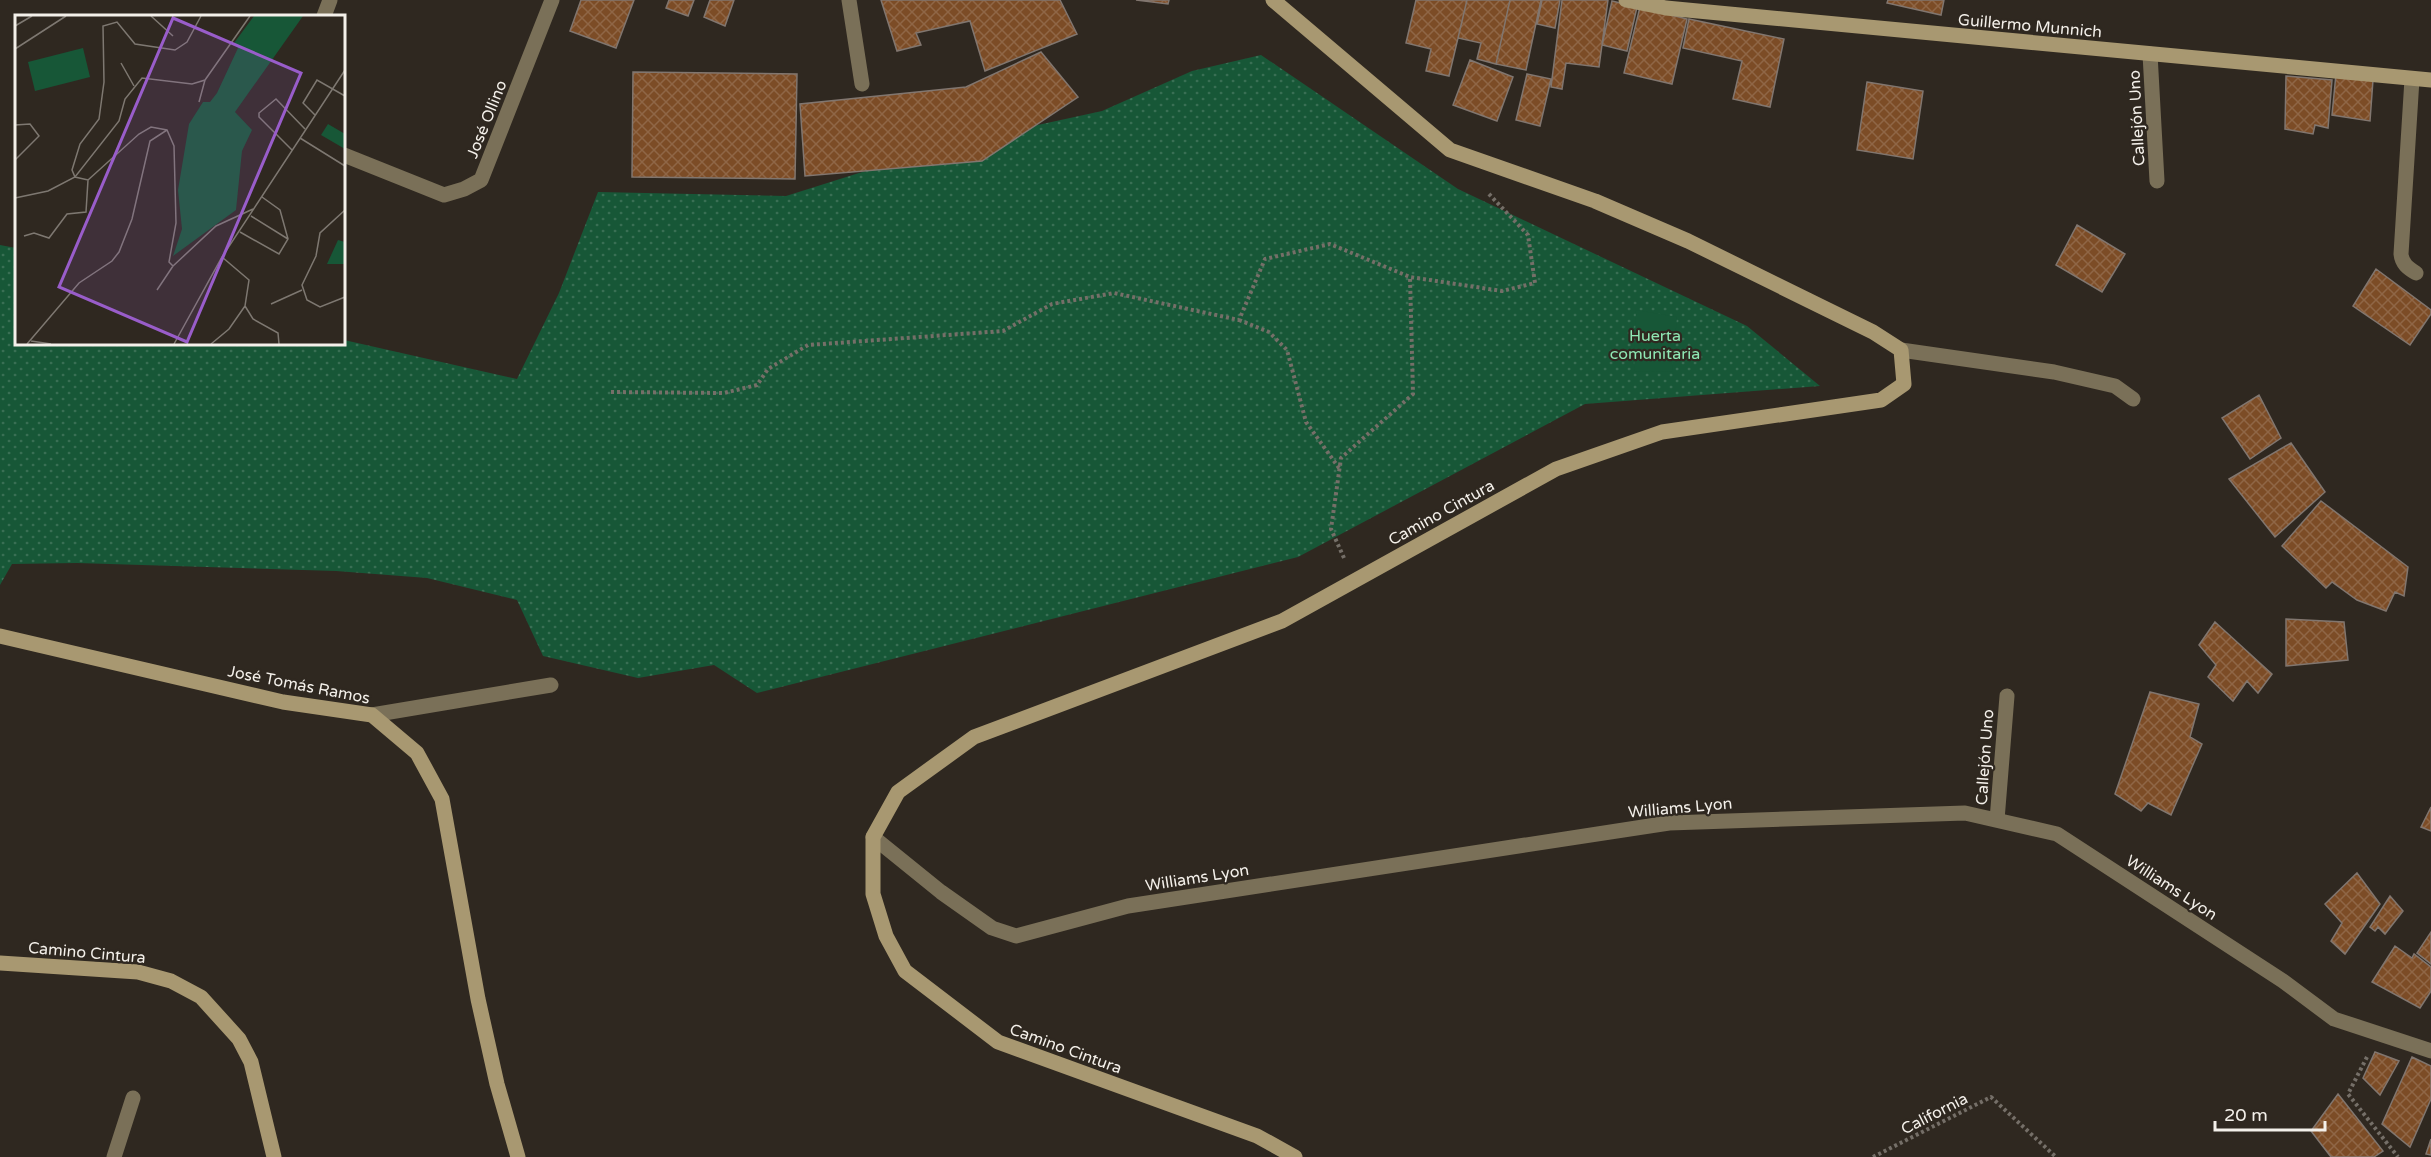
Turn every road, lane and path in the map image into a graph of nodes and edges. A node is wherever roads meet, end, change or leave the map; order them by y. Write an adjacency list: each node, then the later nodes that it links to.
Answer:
1 (330, 0): 7 (street)
2 (552, 0): 12 (street, José Ollino)
3 (849, 0): 11 (street)
4 (1273, 0): 18 (main road)
5 (1626, 0): 6 (main road, Guillermo Munnich)
6 (1667, 4): 8 (main road, Guillermo Munnich)
7 (324, 15)
8 (2150, 54): 9 (main road, Guillermo Munnich); 13 (street, Callejón Uno)
9 (2412, 79): 10 (main road, Guillermo Munnich); 15 (street)
10 (2431, 80)
11 (862, 84)
12 (345, 155)
13 (2157, 180)
14 (1483, 188): 16 (path)
15 (2416, 273)
16 (1410, 277): 17 (path); 21 (path)
17 (1239, 320): 19 (path); 21 (path)
18 (1901, 350): 20 (street); 22 (main road, Camino Cintura)
19 (610, 392)
20 (2133, 399)
21 (1340, 468): 22 (path)
22 (1354, 580): 28 (main road, Camino Cintura)
23 (0, 636): 26 (main road, José Tomás Ramos)
24 (551, 685): 26 (street)
25 (2007, 696): 27 (street, Callejón Uno)
26 (372, 715): 35 (main road, José Tomás Ramos)
27 (1997, 820): 28 (street, Williams Lyon); 30 (street, Williams Lyon)
28 (873, 837): 36 (main road, Camino Cintura)
29 (0, 963): 34 (main road, Camino Cintura)
30 (2378, 1034): 31 (street, Williams Lyon); 39 (path)
31 (2431, 1051)
32 (133, 1098): 33 (street)
33 (114, 1157)
34 (274, 1157)
35 (518, 1157)
36 (1295, 1157)
37 (1873, 1157): 38 (path, California)
38 (2056, 1157)
39 (2398, 1157)

